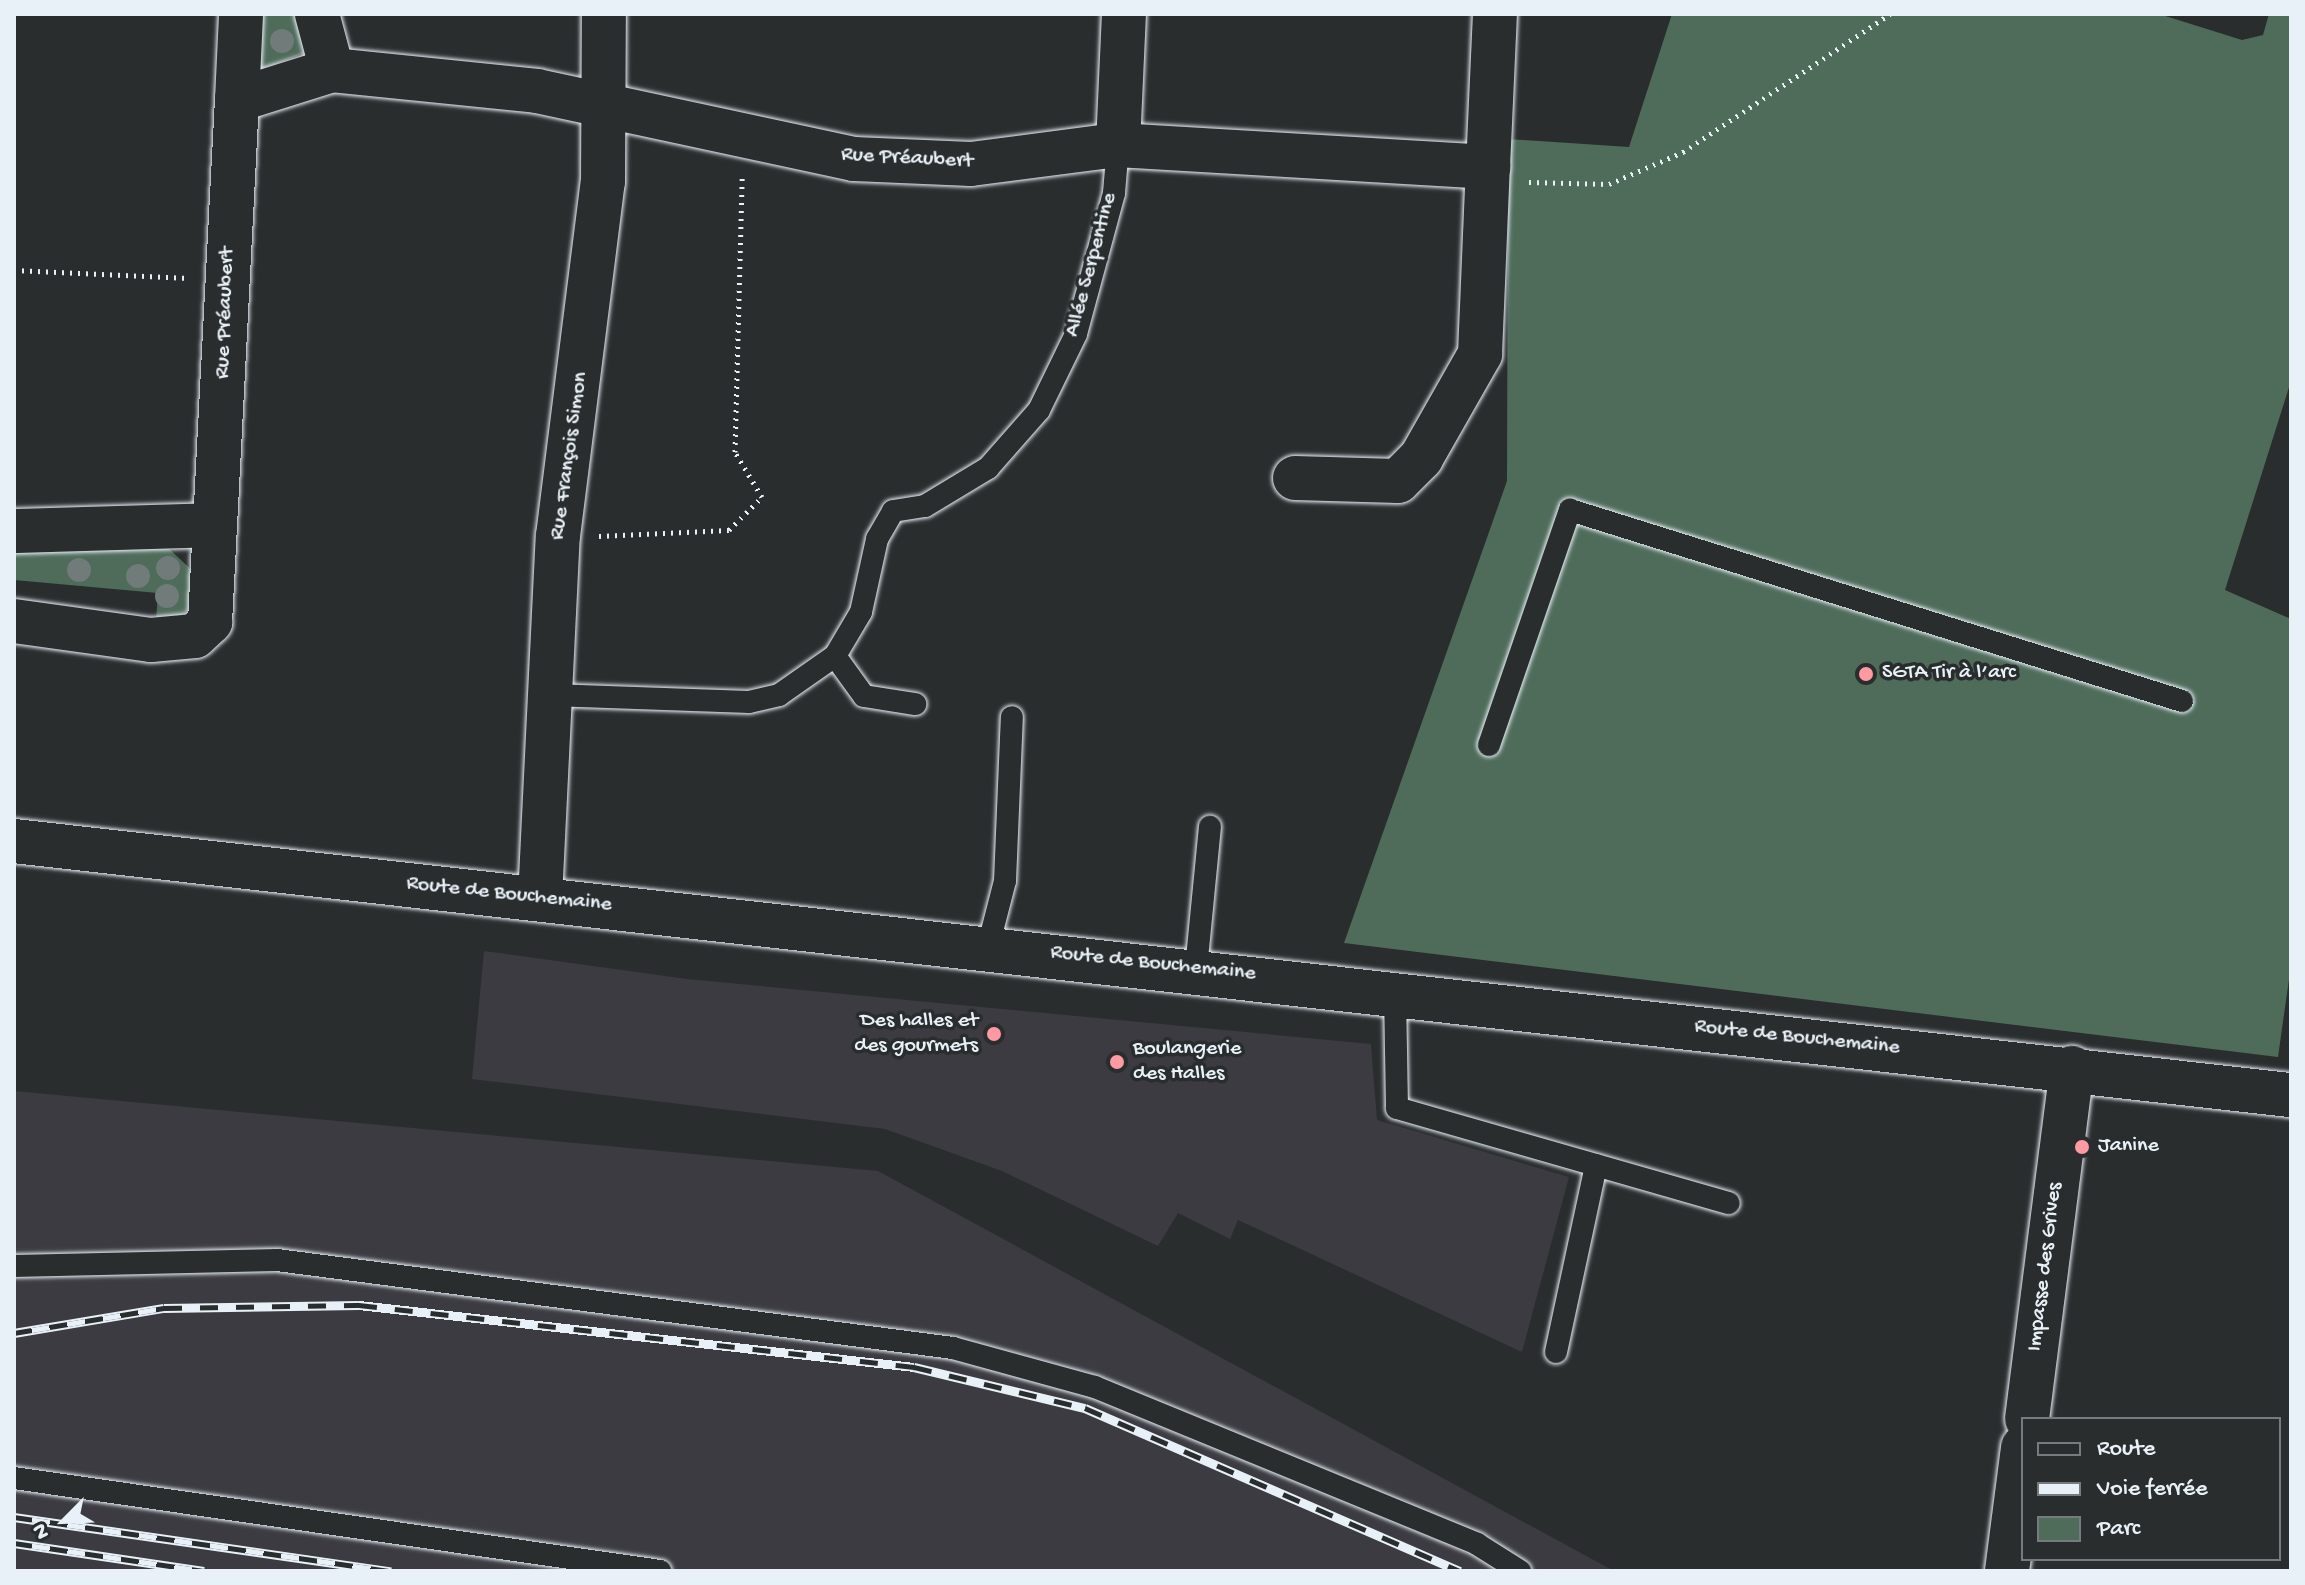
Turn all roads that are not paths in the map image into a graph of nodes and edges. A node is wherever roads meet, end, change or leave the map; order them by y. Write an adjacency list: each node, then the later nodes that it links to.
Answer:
1 (241, 14): 7 (street, Rue Préaubert)
2 (317, 14): 6 (street)
3 (604, 14): 8 (street, Rue François Simon)
4 (1124, 14): 9 (street)
5 (1495, 14): 10 (street)
6 (332, 70): 7 (street, Rue Préaubert); 8 (street, Rue Préaubert)
7 (237, 100): 12 (street, Rue Préaubert)
8 (607, 108): 9 (street, Rue Préaubert); 16 (street, Rue François Simon)
9 (1118, 145): 10 (street, Rue Préaubert); 15 (lane, Allée Serpentine)
10 (1500, 174): 11 (street)
11 (1295, 478)
12 (213, 525): 13 (street); 14 (street, Rue Préaubert)
13 (14, 531)
14 (14, 621)
15 (835, 656): 16 (lane, Allée Serpentine); 18 (lane)
16 (551, 695): 23 (street, Rue François Simon)
17 (2182, 701): 20 (lane)
18 (915, 704)
19 (1012, 717): 24 (lane)
20 (1489, 745)
21 (1210, 827): 25 (lane)
22 (14, 841): 23 (street, Route de Bouchemaine)
23 (540, 899): 24 (street, Route de Bouchemaine)
24 (988, 947): 25 (street, Route de Bouchemaine)
25 (1196, 969): 26 (street, Route de Bouchemaine)
26 (1395, 993): 27 (street, Route de Bouchemaine); 29 (lane)
27 (2072, 1068): 28 (street, Route de Bouchemaine); 33 (street, Impasse des Grives)
28 (2291, 1095)
29 (1596, 1165): 30 (lane); 32 (lane)
30 (1729, 1203)
31 (14, 1266): 36 (lane)
32 (1556, 1352)
33 (2027, 1417)
34 (2021, 1462): 38 (street)
35 (14, 1478): 37 (lane)
36 (1514, 1569)
37 (660, 1571)
38 (2007, 1571)

